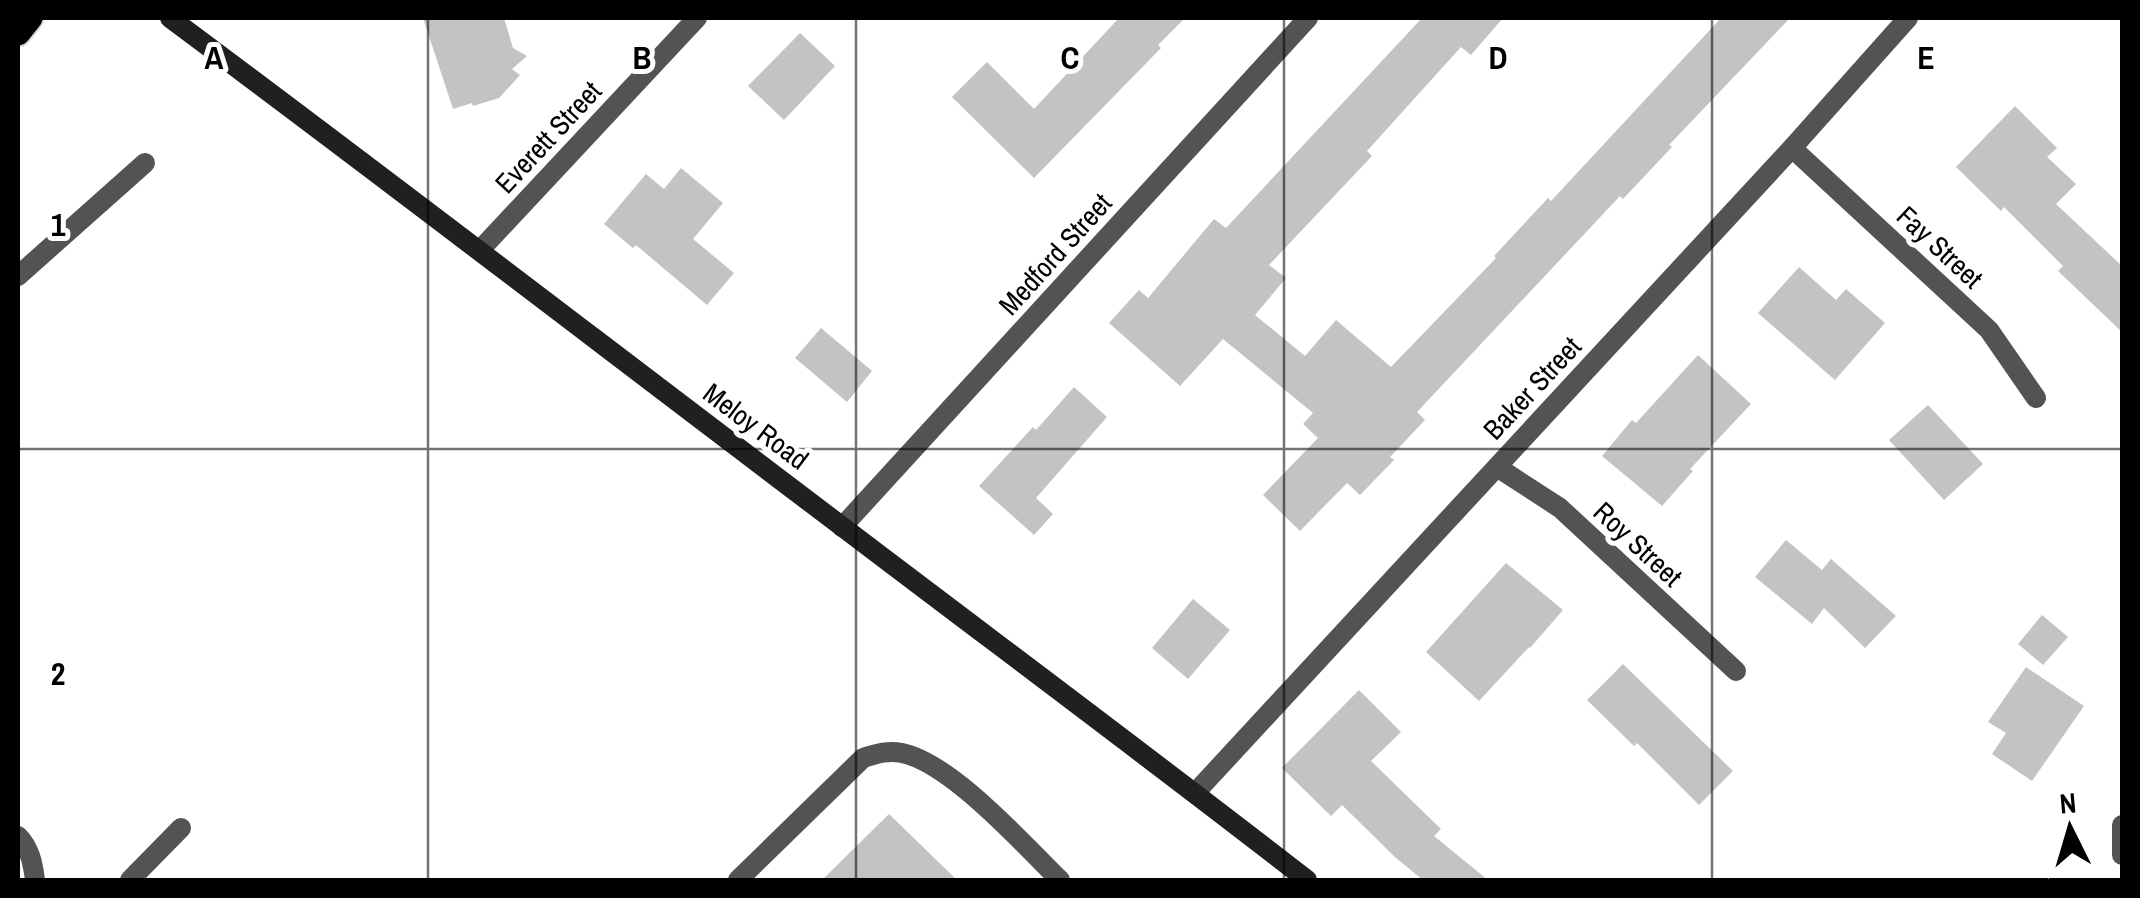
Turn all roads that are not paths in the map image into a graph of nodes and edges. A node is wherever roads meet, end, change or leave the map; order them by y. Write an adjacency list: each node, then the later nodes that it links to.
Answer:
1 (30, 18): 6 (main road)
2 (170, 18): 9 (main road, Meloy Road)
3 (697, 18): 9 (street, Everett Street)
4 (1308, 18): 13 (street, Medford Street)
5 (1908, 18): 7 (street, Baker Street)
6 (18, 32)
7 (1792, 148): 11 (street, Fay Street); 12 (street, Baker Street)
8 (145, 163): 10 (street)
9 (480, 250): 13 (main road, Meloy Road)
10 (18, 276)
11 (2036, 398)
12 (1497, 467): 14 (street, Roy Street); 15 (street, Baker Street)
13 (842, 527): 15 (main road, Meloy Road)
14 (1736, 670)
15 (1195, 792): 24 (main road, Meloy Road)
16 (2122, 825): 19 (street)
17 (181, 828): 21 (street)
18 (18, 836): 20 (street)
19 (2122, 855)
20 (35, 880)
21 (130, 880)
22 (738, 880): 23 (street)
23 (1060, 880)
24 (1306, 880)

